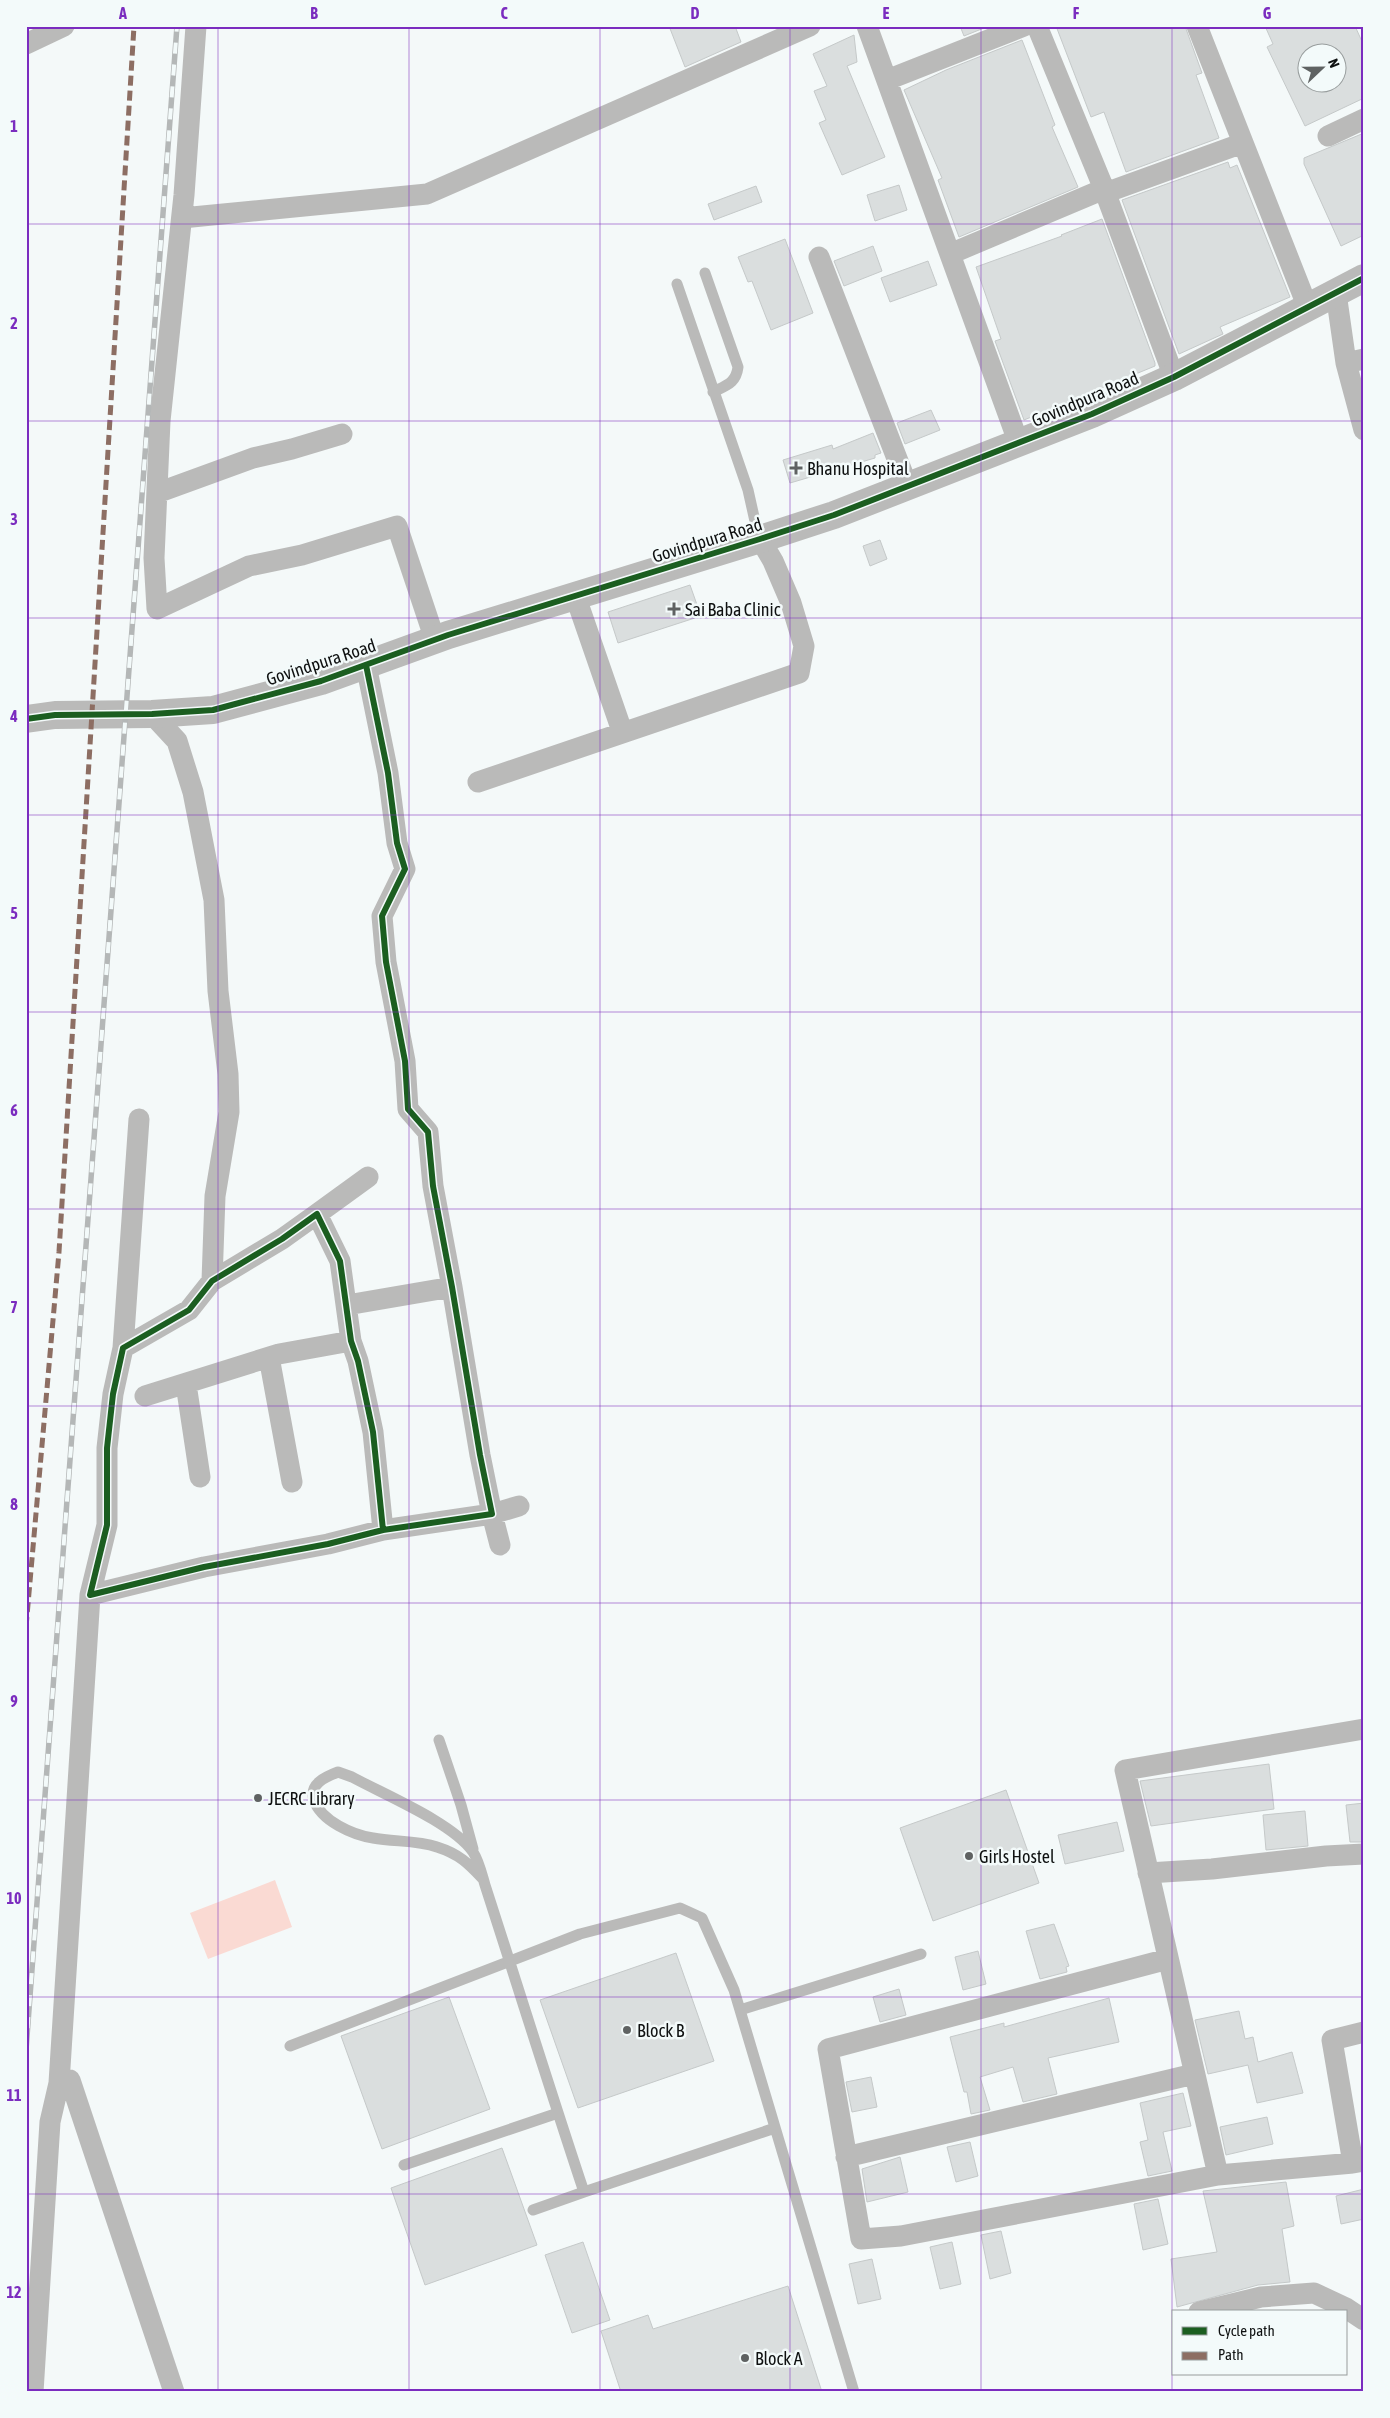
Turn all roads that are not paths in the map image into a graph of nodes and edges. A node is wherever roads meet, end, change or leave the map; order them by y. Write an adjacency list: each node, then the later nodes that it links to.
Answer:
1 (64, 26): 8 (street)
2 (196, 26): 14 (street)
3 (810, 26): 14 (street)
4 (867, 26): 9 (street)
5 (1024, 26): 9 (street)
6 (1036, 26): 13 (street)
7 (1197, 26): 12 (street)
8 (26, 44)
9 (887, 80): 15 (street)
10 (1364, 119): 11 (street)
11 (1328, 136)
12 (1243, 142): 13 (street); 21 (street)
13 (1104, 191): 15 (street); 23 (street)
14 (182, 218): 29 (street)
15 (950, 254): 27 (street)
16 (819, 257): 28 (street)
17 (705, 273): 24 (lane)
18 (1364, 278): 20 (street, Govindpura Road)
19 (676, 284): 24 (lane)
20 (1336, 293): 21 (street, Govindpura Road); 22 (street)
21 (1308, 308): 23 (street, Govindpura Road)
22 (1355, 361): 25 (street)
23 (1174, 377): 27 (street, Govindpura Road)
24 (713, 392): 30 (lane)
25 (1364, 430)
26 (342, 434): 29 (street)
27 (1019, 444): 28 (street, Govindpura Road)
28 (908, 487): 30 (street, Govindpura Road)
29 (157, 493): 32 (street)
30 (760, 540): 31 (street, Govindpura Road); 36 (street)
31 (575, 595): 32 (street, Govindpura Road); 36 (street)
32 (436, 640): 33 (street, Govindpura Road)
33 (366, 665): 34 (street, Govindpura Road); 42 (street)
34 (152, 714): 35 (street, Govindpura Road); 41 (street)
35 (26, 719)
36 (622, 731): 37 (street)
37 (478, 782)
38 (139, 1119): 45 (street)
39 (368, 1177): 40 (street)
40 (317, 1214): 41 (street); 43 (street)
41 (212, 1281): 45 (street)
42 (452, 1286): 43 (street); 52 (street)
43 (347, 1305): 44 (street)
44 (351, 1341): 46 (street); 53 (street)
45 (123, 1348): 55 (street)
46 (269, 1357): 47 (street); 50 (street)
47 (186, 1384): 48 (street); 49 (street)
48 (145, 1396)
49 (200, 1477)
50 (292, 1482)
51 (519, 1506): 52 (street)
52 (492, 1514): 53 (street); 54 (street)
53 (383, 1530): 55 (street)
54 (500, 1546)
55 (90, 1595): 69 (street)
56 (1364, 1729): 60 (street)
57 (439, 1740): 58 (lane)
58 (474, 1853): 61 (lane); 61 (lane)
59 (1364, 1854): 60 (street)
60 (1148, 1873): 63 (street)
61 (483, 1879): 64 (lane)
62 (921, 1954): 65 (lane)
63 (1168, 1959): 68 (street); 72 (street)
64 (510, 1962): 65 (lane); 67 (lane); 70 (lane)
65 (740, 2010): 71 (lane)
66 (1364, 2032): 73 (street)
67 (290, 2046)
68 (1194, 2074): 72 (street); 75 (street)
69 (59, 2083): 80 (street); 81 (street)
70 (558, 2113): 74 (lane); 76 (lane)
71 (775, 2128): 76 (lane); 82 (lane)
72 (846, 2157): 75 (street)
73 (1358, 2162): 75 (street)
74 (404, 2165)
75 (1218, 2176)
76 (584, 2192): 77 (lane)
77 (533, 2210)
78 (1207, 2310): 79 (street)
79 (1364, 2320)
80 (33, 2392)
81 (174, 2392)
82 (854, 2392)

